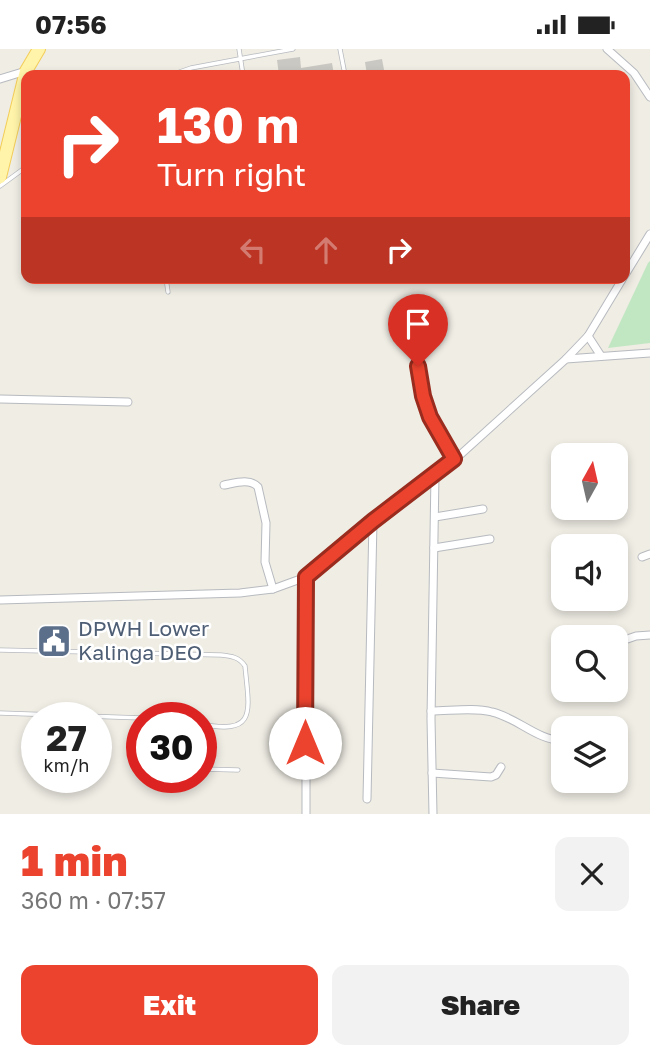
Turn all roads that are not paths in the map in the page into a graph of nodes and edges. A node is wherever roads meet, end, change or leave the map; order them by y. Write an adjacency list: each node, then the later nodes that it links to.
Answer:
1 (39, 49): 7 (main road)
2 (239, 49): 6 (lane)
3 (293, 49): 6 (lane)
4 (341, 49): 10 (lane)
5 (607, 49): 13 (street)
6 (241, 58): 8 (lane); 9 (lane)
7 (27, 70)
8 (185, 70)
9 (242, 70)
10 (344, 70)
11 (21, 73): 12 (street)
12 (0, 79)
13 (650, 97)
14 (21, 104): 16 (main road)
15 (21, 171): 17 (lane)
16 (0, 177)
17 (0, 186)
18 (650, 234): 19 (street)
19 (630, 267)
20 (167, 284): 22 (lane)
21 (620, 284): 23 (street)
22 (168, 292)
23 (588, 335): 26 (street); 27 (street)
24 (413, 349): 30 (street)
25 (650, 353): 26 (street)
26 (601, 356): 27 (street)
27 (566, 359): 30 (street)
28 (0, 399): 29 (street)
29 (128, 402)
30 (454, 459): 31 (street)
31 (435, 474): 34 (street); 35 (street)
32 (224, 485): 39 (street)
33 (483, 509): 34 (street)
34 (435, 517): 37 (street)
35 (373, 521): 38 (street); 53 (street)
36 (490, 539): 37 (street)
37 (434, 548): 44 (street)
38 (306, 577): 39 (street); 54 (street)
39 (272, 589): 40 (street)
40 (0, 600)
41 (650, 635): 42 (street)
42 (628, 639)
43 (0, 650): 47 (lane)
44 (432, 711): 48 (street); 52 (street)
45 (0, 713): 46 (lane)
46 (126, 717)
47 (217, 727)
48 (551, 738)
49 (501, 767): 52 (street)
50 (217, 769): 51 (lane)
51 (238, 770)
52 (432, 773): 55 (street)
53 (368, 799)
54 (306, 814)
55 (433, 814)

